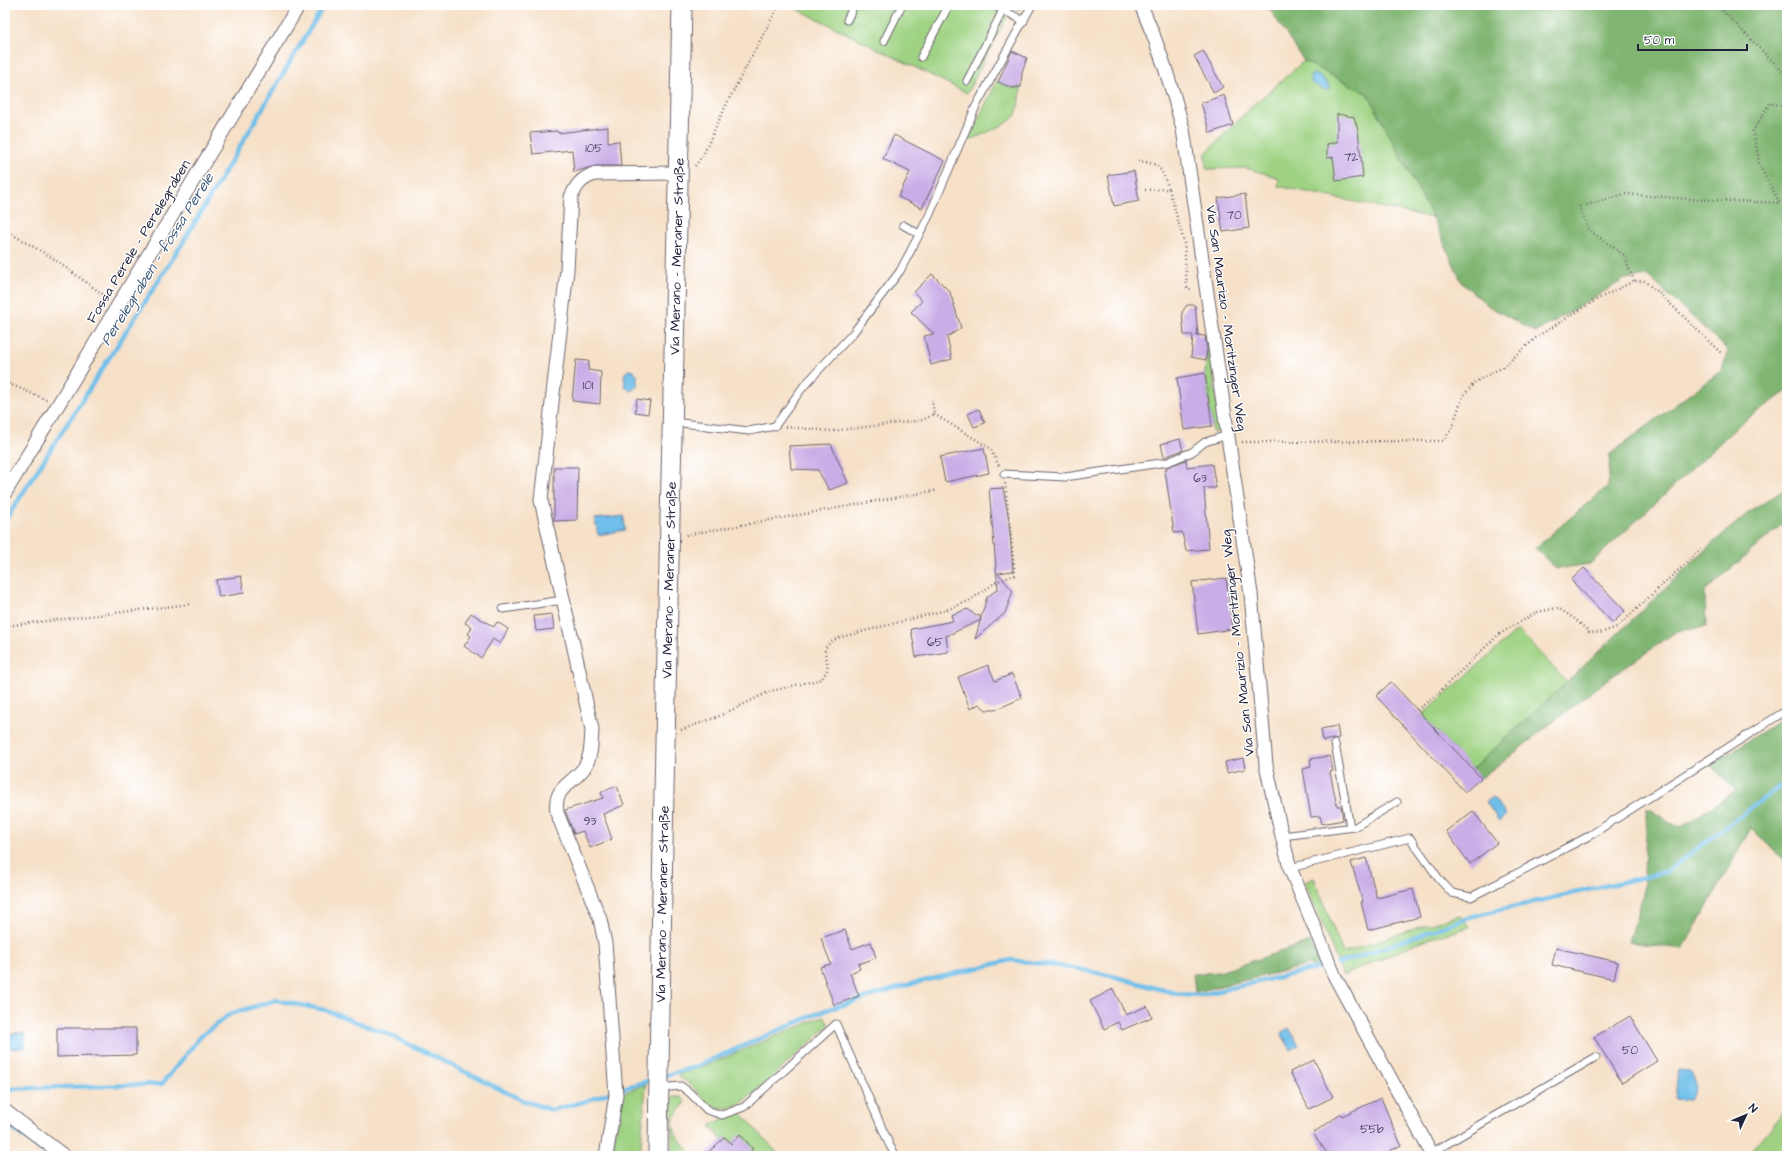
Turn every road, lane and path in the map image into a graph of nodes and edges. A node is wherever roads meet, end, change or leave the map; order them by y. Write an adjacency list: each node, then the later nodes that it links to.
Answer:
1 (299, 5): 28 (street, Fossa Perele - Perelegraben)
2 (682, 5): 20 (main road, Via Merano - Meraner Straße)
3 (779, 5): 20 (path)
4 (854, 5): 12 (lane)
5 (902, 5): 14 (lane)
6 (948, 5): 15 (lane)
7 (993, 5): 11 (lane)
8 (1032, 5): 13 (lane)
9 (1141, 5): 27 (street, Via San Maurizio - Moritzinger Weg)
10 (1717, 5): 16 (path)
11 (1003, 10): 13 (lane); 17 (lane)
12 (847, 20)
13 (1024, 21): 25 (lane)
14 (884, 41)
15 (921, 57)
16 (1787, 76)
17 (967, 81)
18 (1787, 106): 26 (path)
19 (1138, 161): 21 (path)
20 (679, 173): 34 (main road, Via Merano - Meraner Straße); 42 (street)
21 (1169, 189): 22 (path); 27 (path)
22 (1145, 190)
23 (903, 225): 25 (lane)
24 (5, 230): 28 (path)
25 (920, 234): 35 (lane)
26 (1634, 281): 29 (path); 36 (path)
27 (1205, 284): 36 (street, Via San Maurizio - Moritzinger Weg)
28 (118, 306): 32 (street, Fossa Perele - Perelegraben)
29 (1721, 353)
30 (5, 382): 32 (path)
31 (932, 400): 33 (path)
32 (58, 405): 39 (street, Fossa Perele - Perelegraben)
33 (934, 414): 35 (path); 37 (path)
34 (678, 422): 35 (lane); 40 (main road, Via Merano - Meraner Straße)
35 (775, 426)
36 (1229, 439): 37 (lane); 52 (street, Via San Maurizio - Moritzinger Weg)
37 (1004, 474): 48 (path)
38 (938, 490): 40 (path)
39 (5, 494)
40 (669, 537): 48 (main road, Via Merano - Meraner Straße)
41 (1701, 549): 46 (path)
42 (563, 600): 44 (lane); 59 (street)
43 (190, 604): 45 (path)
44 (503, 609)
45 (5, 626)
46 (1417, 710)
47 (1787, 710): 53 (lane)
48 (664, 730): 55 (main road, Via Merano - Meraner Straße)
49 (1335, 744): 51 (lane)
50 (1397, 802): 51 (lane)
51 (1350, 827): 52 (lane)
52 (1282, 836): 53 (street, Via San Maurizio - Moritzinger Weg)
53 (1290, 868): 58 (street, Via San Maurizio - Moritzinger Weg)
54 (1596, 1057): 58 (lane)
55 (659, 1079): 60 (main road, Via Merano - Meraner Straße); 61 (lane)
56 (5, 1111): 57 (street)
57 (59, 1154)
58 (1432, 1155)
59 (606, 1156)
60 (658, 1156)
61 (896, 1156)

